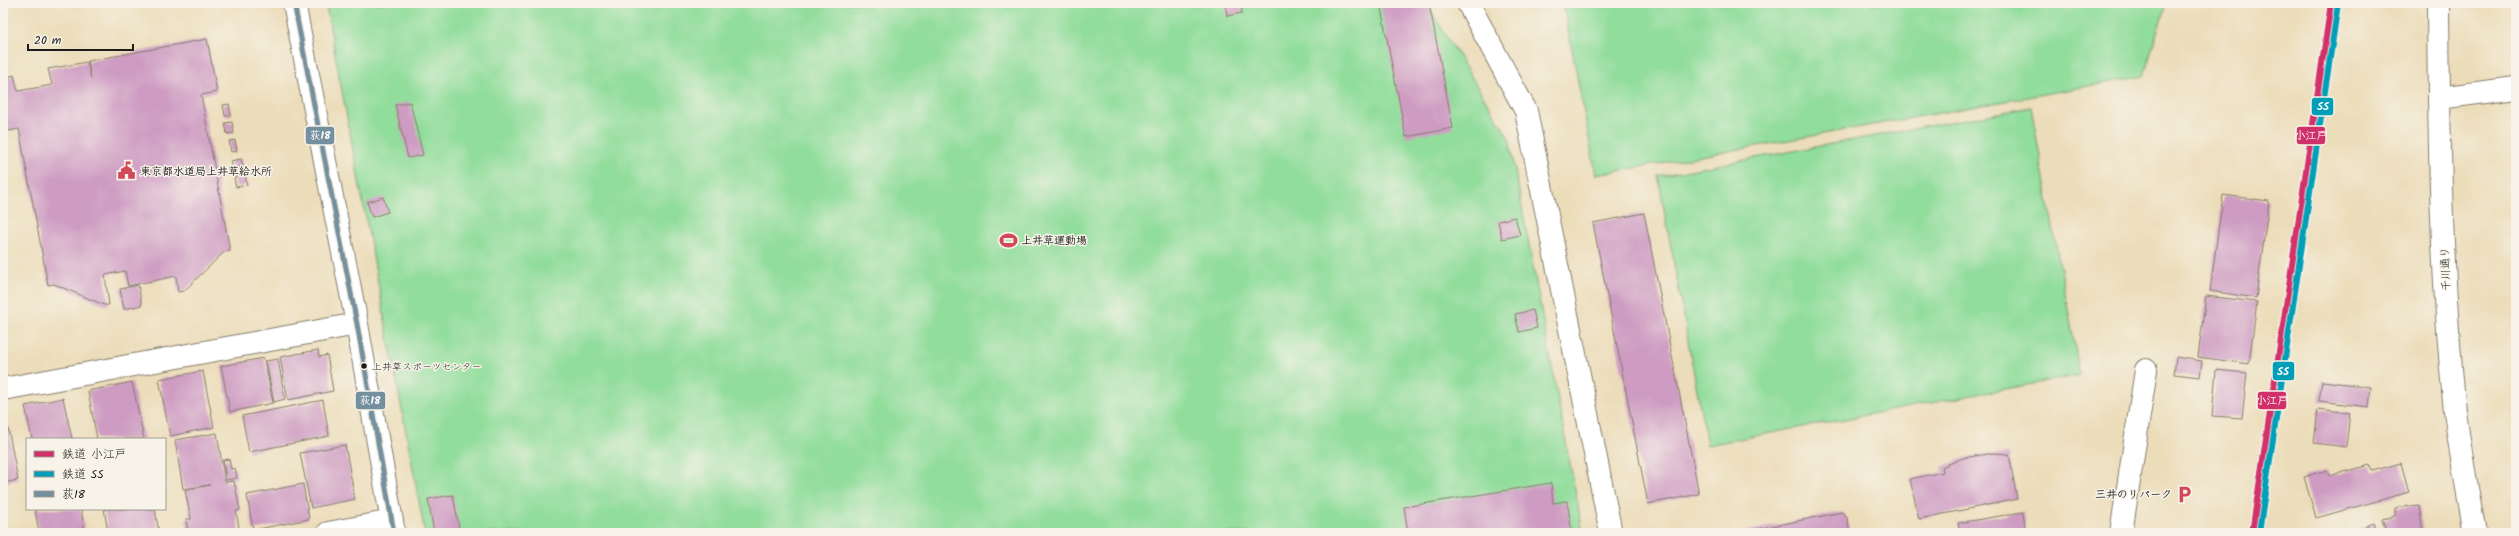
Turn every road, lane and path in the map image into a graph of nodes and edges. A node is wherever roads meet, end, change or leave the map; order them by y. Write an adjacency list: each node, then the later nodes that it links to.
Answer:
1 (294, 3): 6 (street)
2 (1468, 3): 11 (street)
3 (2438, 3): 5 (street, 千川通り)
4 (2516, 88): 5 (street)
5 (2439, 98): 13 (street, 千川通り)
6 (357, 324): 8 (street); 9 (street)
7 (2146, 370): 12 (street)
8 (3, 390)
9 (393, 527): 10 (street)
10 (328, 533)
11 (1611, 533)
12 (2121, 533)
13 (2475, 533)

